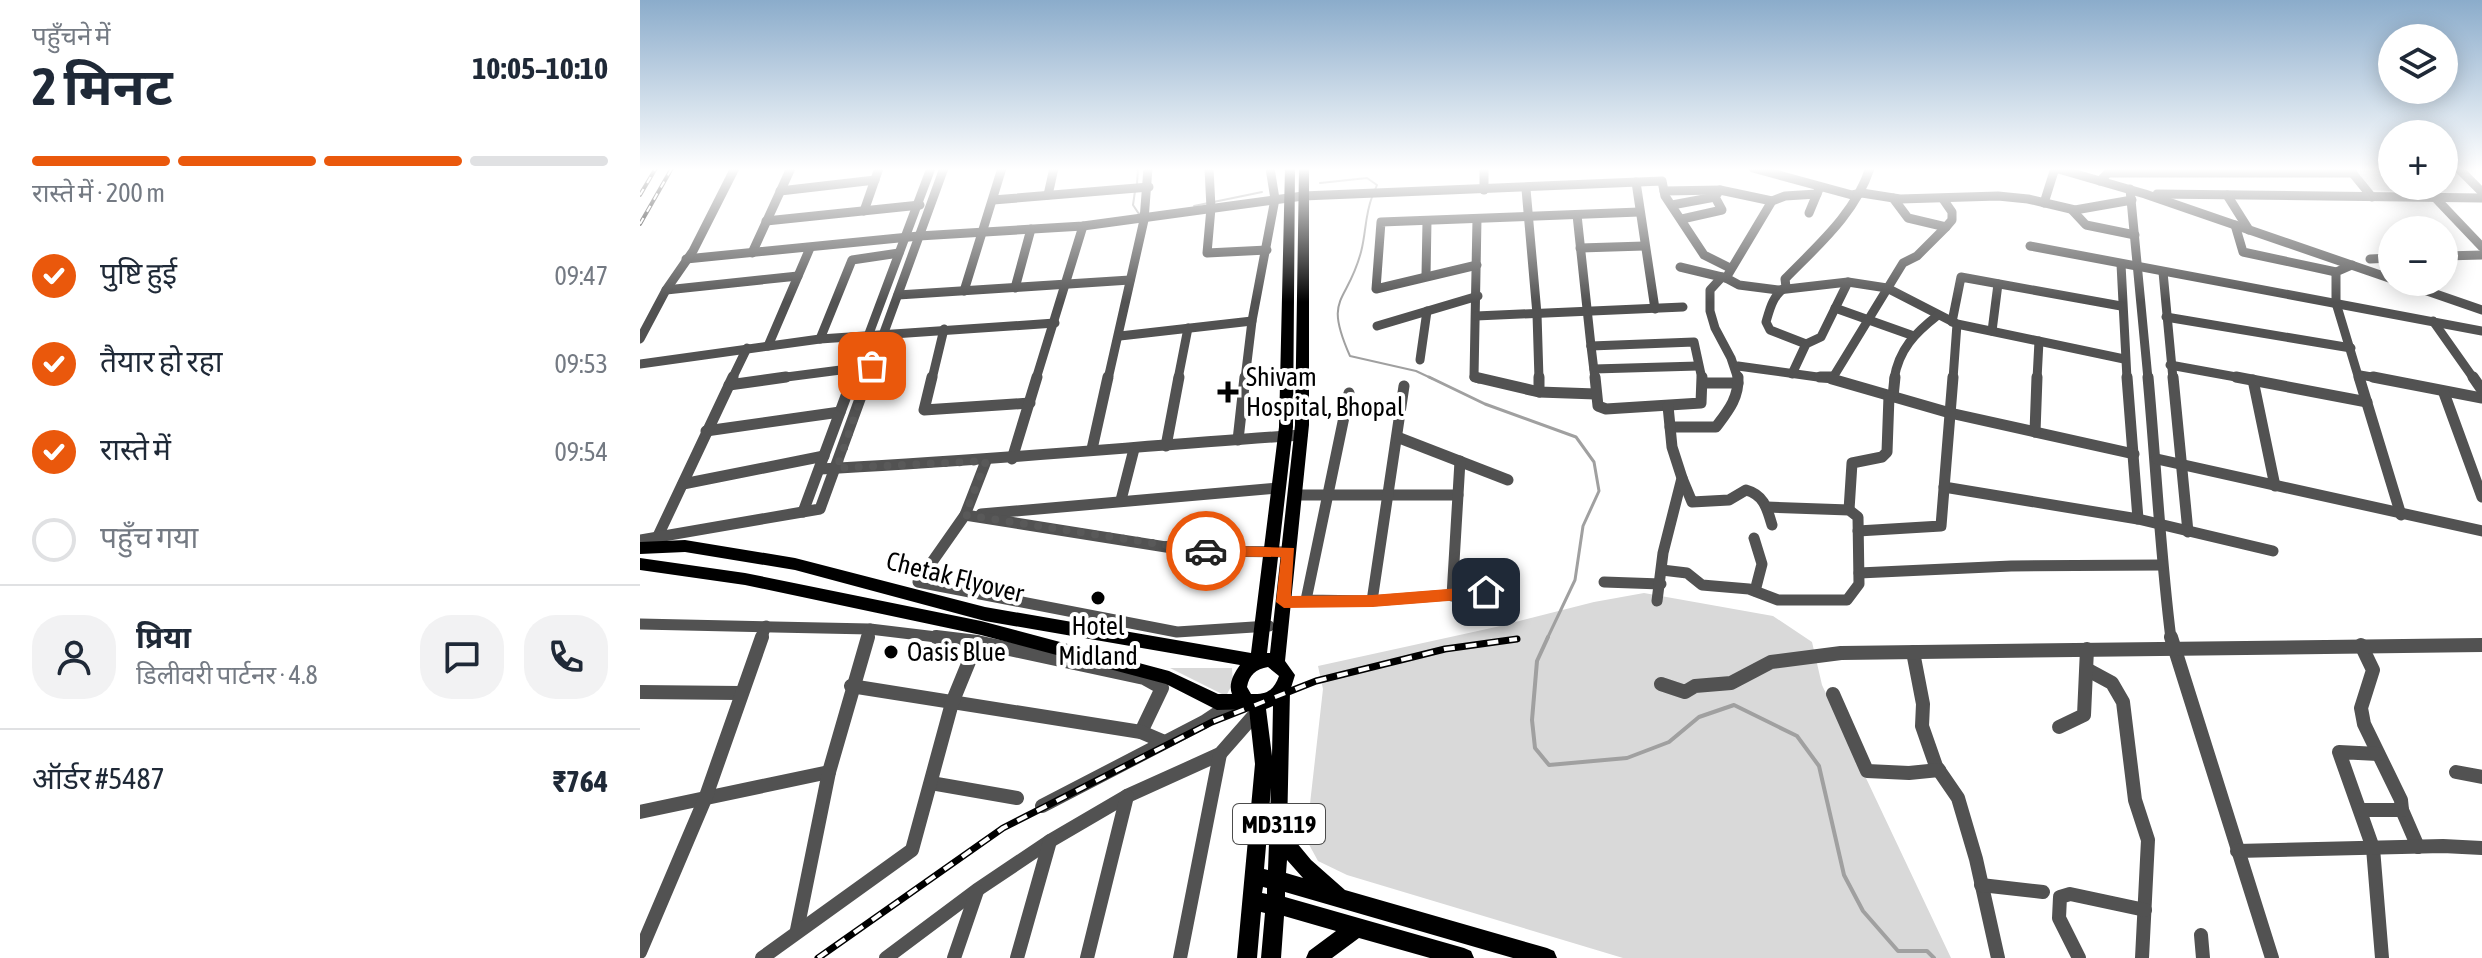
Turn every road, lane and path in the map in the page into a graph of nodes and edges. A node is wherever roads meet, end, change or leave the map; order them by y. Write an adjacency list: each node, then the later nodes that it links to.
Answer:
1 (1639, 212): 44 (street)
2 (712, 213): 54 (street)
3 (770, 213): 32 (street)
4 (847, 213): 32 (street)
5 (914, 213): 43 (street)
6 (928, 213): 41 (street)
7 (988, 213): 39 (street)
8 (1167, 213): 27 (street)
9 (1211, 213): 49 (street)
10 (1283, 213): 49 (street)
11 (1289, 213): 146 (main road)
12 (1290, 213): 145 (main road)
13 (1527, 213): 29 (street)
14 (1624, 213): 28 (street)
15 (1678, 213): 31 (street)
16 (1710, 213): 31 (street)
17 (1765, 213): 64 (street)
18 (1846, 213): 75 (street)
19 (1904, 213): 36 (street)
20 (1952, 213): 36 (street)
21 (2075, 213): 40 (street)
22 (2133, 213): 40 (street)
23 (2199, 213): 34 (street)
24 (2238, 213): 38 (street)
25 (2453, 213): 46 (street)
26 (2456, 213): 42 (street)
27 (1145, 215): 35 (street); 68 (street)
28 (1577, 215): 29 (street); 48 (street)
29 (1527, 217): 30 (street); 88 (street)
30 (1477, 219): 33 (street); 58 (street)
31 (1682, 219): 64 (street)
32 (766, 221): 50 (street)
33 (1427, 221): 67 (street); 67 (street)
34 (2235, 225): 38 (street); 63 (street)
35 (1083, 226): 37 (street); 71 (street)
36 (1946, 227): 73 (street)
37 (1031, 229): 39 (street); 72 (street)
38 (2249, 230): 59 (street)
39 (981, 233): 41 (street); 76 (street)
40 (2135, 235): 61 (street)
41 (919, 236): 43 (street); 77 (street)
42 (2482, 237)
43 (905, 238): 47 (street); 51 (street)
44 (1644, 246): 48 (street); 84 (street)
45 (2030, 246): 57 (street)
46 (2482, 247)
47 (810, 248): 50 (street); 66 (street)
48 (1580, 248): 87 (street)
49 (1267, 250): 92 (street)
50 (752, 253): 54 (street)
51 (899, 253): 103 (street); 107 (street)
52 (2482, 255): 53 (street)
53 (2458, 256)
54 (686, 259): 74 (street)
55 (2370, 259): 56 (street)
56 (2378, 259)
57 (2121, 264): 61 (street); 81 (street)
58 (1477, 265): 67 (street); 78 (street)
59 (2352, 265): 63 (street); 65 (street)
60 (1680, 267): 64 (street)
61 (2138, 268): 62 (street); 155 (street)
62 (2163, 272): 80 (street); 91 (street)
63 (2336, 272): 80 (street)
64 (1726, 274): 75 (street); 119 (street)
65 (2378, 274)
66 (798, 276): 74 (street); 110 (street)
67 (1426, 276)
68 (1130, 280): 71 (street); 105 (street)
69 (1848, 282): 73 (street); 75 (street); 83 (street)
70 (1998, 284): 81 (street); 96 (street); 100 (street)
71 (1066, 285): 72 (street); 95 (street)
72 (1015, 288): 76 (street)
73 (1887, 288): 89 (street); 93 (street)
74 (666, 290): 106 (street)
75 (1778, 290): 109 (street)
76 (964, 291): 77 (street)
77 (898, 295): 102 (street)
78 (1478, 296): 86 (street); 90 (street)
79 (2442, 296): 85 (street)
80 (2336, 303): 94 (street); 113 (street)
81 (2121, 306): 114 (street)
82 (1683, 307): 84 (street)
83 (1835, 308): 93 (street); 109 (street)
84 (1655, 309): 87 (street)
85 (2482, 310)
86 (1427, 311): 97 (street); 115 (street)
87 (1587, 312): 88 (street); 111 (street)
88 (1537, 314): 90 (street); 131 (street)
89 (1938, 315): 96 (street); 104 (street)
90 (1476, 316): 131 (street)
91 (2166, 317): 113 (street); 117 (street)
92 (1252, 321): 98 (street); 148 (street)
93 (1874, 321): 104 (street); 125 (street)
94 (2433, 321): 101 (street); 130 (street)
95 (1055, 323): 99 (street); 138 (street)
96 (1955, 323): 100 (street); 141 (street)
97 (1377, 326)
98 (1188, 328): 105 (street); 149 (street)
99 (944, 329): 102 (street); 138 (street)
100 (1992, 331): 108 (street)
101 (2482, 331)
102 (884, 333): 103 (street); 159 (street)
103 (869, 334): 107 (street); 120 (street)
104 (1911, 335): 135 (street)
105 (1120, 336): 150 (street)
106 (640, 339)
107 (820, 339): 110 (street)
108 (2039, 341): 114 (street); 144 (street)
109 (1806, 344): 122 (street)
110 (768, 346): 112 (street)
111 (1591, 346): 118 (street); 121 (street)
112 (747, 348): 116 (street); 128 (street)
113 (2351, 348): 123 (street)
114 (2124, 359): 152 (street)
115 (1420, 360)
116 (640, 364)
117 (2170, 365): 124 (street); 158 (street)
118 (1698, 366): 121 (street); 126 (street)
119 (1738, 366): 122 (street); 127 (street)
120 (856, 368): 128 (street); 140 (street)
121 (1594, 369): 134 (street)
122 (1792, 374): 125 (street)
123 (2360, 375): 133 (street); 137 (street)
124 (2253, 380): 137 (street); 165 (street)
125 (1839, 381): 135 (street)
126 (1703, 383): 127 (street); 139 (street)
127 (1738, 383): 142 (street)
128 (729, 385): 143 (street)
129 (1404, 386): 147 (street)
130 (2482, 390)
131 (1539, 392): 134 (street)
132 (1349, 393): 170 (street)
133 (2444, 393): 136 (street); 161 (street)
134 (1596, 394): 139 (street)
135 (1891, 396): 141 (street); 175 (street)
136 (2482, 398)
137 (2367, 402): 178 (street)
138 (1030, 403): 154 (street)
139 (1668, 406): 142 (street)
140 (840, 412): 143 (street); 153 (street)
141 (1950, 413): 144 (street); 166 (street)
142 (1670, 427): 162 (street)
143 (706, 431): 164 (street)
144 (2035, 432): 152 (street)
145 (1302, 435): 146 (street); 168 (main road)
146 (1284, 436): 148 (street); 167 (main road)
147 (1397, 437): 157 (street); 171 (street)
148 (1238, 440): 149 (street)
149 (1166, 446): 151 (street)
150 (1092, 449): 151 (street); 154 (street)
151 (1134, 449): 173 (street)
152 (2134, 454): 179 (street)
153 (824, 456): 160 (street); 164 (street)
154 (1012, 459): 156 (street)
155 (2157, 459): 158 (street); 181 (street)
156 (986, 461): 159 (street); 177 (street)
157 (1460, 461): 163 (street); 169 (street)
158 (2182, 465): 165 (street); 184 (street)
159 (837, 468): 160 (street); 176 (street)
160 (820, 469): 176 (street)
161 (2477, 469): 172 (street)
162 (1681, 476): 174 (street); 194 (street)
163 (1508, 480)
164 (683, 484): 185 (street)
165 (2275, 486): 178 (street)
166 (1944, 487): 179 (street); 182 (street)
167 (1278, 488): 173 (street); 190 (main road)
168 (1295, 495): 170 (street); 191 (main road)
169 (1458, 495): 171 (street); 200 (street)
170 (1326, 496): 171 (street); 201 (street)
171 (1389, 497): 202 (street)
172 (2482, 497)
173 (1121, 500): 177 (street)
174 (1767, 507): 175 (street); 180 (street)
175 (1849, 510): 182 (street)
176 (803, 512): 185 (street)
177 (965, 515): 190 (street); 208 (street)
178 (2401, 515): 183 (street)
179 (2138, 519): 181 (street)
180 (1772, 525)
181 (2162, 525): 184 (street); 193 (street)
182 (1858, 531): 195 (street)
183 (2482, 531)
184 (2188, 532): 189 (street)
185 (657, 538): 187 (street)
186 (1754, 538): 199 (street)
187 (640, 540)
188 (640, 548): 209 (main road, Chetak Flyover)
189 (2273, 551)
190 (1272, 552): 191 (street); 208 (main road)
191 (1289, 552): 204 (main road)
192 (640, 564): 209 (main road, Chetak Flyover)
193 (2162, 565): 195 (street); 213 (street)
194 (1662, 570): 197 (street); 199 (street)
195 (1859, 573): 199 (street)
196 (1604, 582): 197 (street)
197 (1661, 584): 203 (street)
198 (1486, 592): 200 (street)
199 (1764, 595)
200 (1452, 596): 202 (street)
201 (1306, 600): 202 (street); 204 (street)
202 (1372, 601)
203 (1657, 601)
204 (1284, 602): 206 (main road)
205 (640, 624): 207 (street)
206 (1281, 624): 208 (street); 217 (main road)
207 (766, 626): 210 (street); 222 (street)
208 (1262, 626): 216 (main road)
209 (981, 628): 210 (street); 216 (main road, Chetak Flyover); 225 (street); 226 (main road, Chetak Flyover); 228 (street)
210 (870, 629): 220 (street)
211 (2361, 645): 212 (street); 213 (street); 231 (street)
212 (2482, 645)
213 (2172, 647): 214 (street); 249 (street)
214 (2087, 649): 215 (street); 218 (street)
215 (1913, 652): 219 (street); 232 (street)
216 (1258, 661): 217 (main road); 226 (main road)
217 (1277, 663): 221 (main road)
218 (2088, 670): 227 (street); 258 (street)
219 (1661, 684)
220 (851, 686): 225 (street); 233 (street)
221 (1282, 691): 226 (main road); 244 (main road, MD3119)
222 (740, 693): 224 (street); 239 (street)
223 (1833, 694): 232 (street)
224 (642, 696)
225 (952, 703): 228 (street); 236 (street)
226 (1248, 705): 229 (street); 230 (street); 250 (main road, MD3119)
227 (2059, 727)
228 (1141, 732): 229 (street)
229 (1162, 741): 240 (street)
230 (1220, 754): 237 (street); 269 (street)
231 (2378, 754): 241 (street); 242 (street)
232 (1939, 770): 252 (street)
233 (829, 772): 239 (street); 260 (street)
234 (2456, 772): 235 (street)
235 (2482, 777)
236 (931, 783): 238 (street); 260 (street)
237 (1127, 796): 245 (street); 268 (street)
238 (1017, 798)
239 (705, 799): 243 (street); 262 (street)
240 (1042, 806)
241 (2361, 810): 242 (street); 247 (street)
242 (2402, 810): 246 (street)
243 (640, 812)
244 (1279, 835): 251 (main road, MD3119); 255 (main road)
245 (1050, 841): 253 (street); 267 (street)
246 (2418, 847): 247 (street); 248 (street)
247 (2373, 848): 249 (street); 280 (street)
248 (2482, 848)
249 (2237, 851): 279 (street)
250 (1254, 877): 251 (main road); 256 (main road, MD3119)
251 (1277, 880): 255 (main road); 257 (main road, MD3119)
252 (1981, 885): 254 (street); 275 (street)
253 (977, 890): 263 (street); 266 (street)
254 (2043, 892)
255 (1346, 900): 274 (main road)
256 (1252, 902): 257 (main road); 270 (main road, MD3119)
257 (1275, 904): 259 (main road); 271 (main road, MD3119)
258 (2145, 910): 276 (street); 277 (street)
259 (1356, 928): 272 (main road); 273 (main road)
260 (797, 930): 264 (street)
261 (2201, 935): 278 (street)
262 (640, 952)
263 (901, 952): 265 (street)
264 (762, 958)
265 (886, 958)
266 (954, 958)
267 (1017, 958)
268 (1087, 958)
269 (1180, 958)
270 (1247, 958)
271 (1271, 958)
272 (1316, 958)
273 (1464, 958)
274 (1547, 958)
275 (1998, 958)
276 (2079, 958)
277 (2142, 958)
278 (2203, 958)
279 (2272, 958)
280 (2382, 958)

